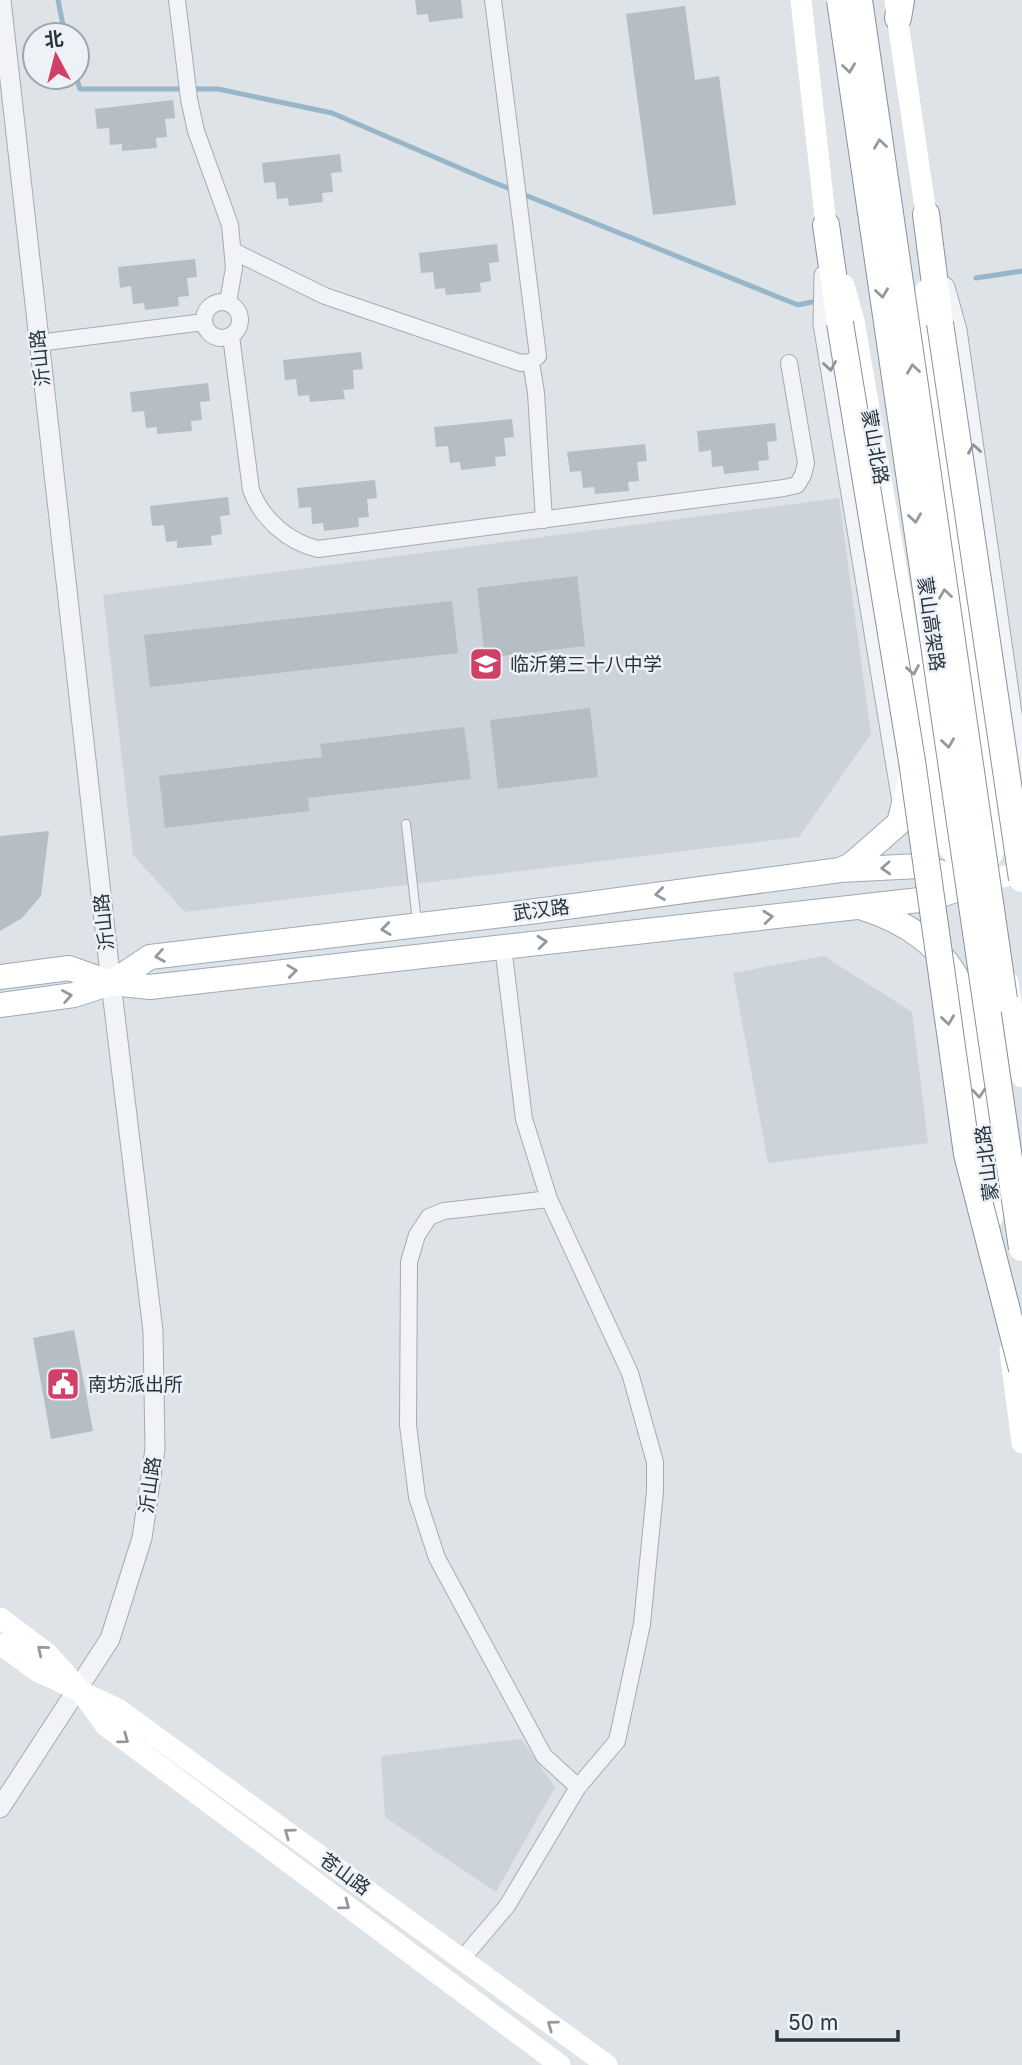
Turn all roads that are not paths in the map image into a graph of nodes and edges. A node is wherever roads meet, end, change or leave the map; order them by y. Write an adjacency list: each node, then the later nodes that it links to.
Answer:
1 (1, 0): 8 (street, 沂山路)
2 (177, 0): 11 (street)
3 (493, 0): 16 (street)
4 (801, 0): 10 (main road, 蒙山北路)
5 (839, 0): 42 (highway, 蒙山高架路, one-way to 42, bridge)
6 (859, 0): 40 (highway, 蒙山高架路, one-way to 6, bridge)
7 (898, 6): 9 (main road, 蒙山北路)
8 (5, 90): 15 (street, 沂山路)
9 (926, 214): 20 (main road, 蒙山北路); 21 (street, one-way to 9); 27 (highway, bridge)
10 (826, 225): 19 (main road, 蒙山北路, one-way to 19); 23 (street, one-way to 23); 43 (highway, one-way to 43, bridge)
11 (233, 251): 12 (street); 16 (street)
12 (228, 302): 13 (street); 14 (street)
13 (204, 322): 14 (street); 15 (street)
14 (231, 336): 18 (street)
15 (38, 343): 35 (street, 沂山路)
16 (531, 362): 18 (street)
17 (789, 363): 18 (street)
18 (544, 520)
19 (923, 730): 23 (main road); 28 (main road, 蒙山北路)
20 (991, 757): 22 (main road); 28 (main road, 蒙山北路)
21 (1022, 783)
22 (1022, 802)
23 (903, 810): 25 (main road)
24 (406, 824): 31 (lane)
25 (839, 870): 28 (main road, 武汉路, one-way to 25); 31 (main road, 武汉路, one-way to 31)
26 (1022, 872): 28 (main road, 武汉路)
27 (1022, 879)
28 (977, 883): 29 (main road, 武汉路); 30 (main road, 武汉路); 37 (main road, 蒙山北路); 38 (main road, 蒙山北路)
29 (1022, 891)
30 (859, 906): 32 (main road, 武汉路, one-way to 30); 37 (main road)
31 (417, 925): 35 (main road, 武汉路, one-way to 35)
32 (503, 946): 35 (main road, 武汉路, one-way to 32); 41 (street)
33 (0, 978): 35 (main road, 武汉路)
34 (1022, 980): 38 (main road)
35 (111, 983): 36 (main road, 武汉路, one-way to 35); 47 (street, 沂山路)
36 (0, 1005)
37 (973, 1026): 44 (main road, 蒙山北路, one-way to 44)
38 (1014, 1030): 39 (main road, 蒙山北路)
39 (1022, 1077)
40 (1022, 1122)
41 (549, 1199): 48 (street); 48 (street)
42 (1022, 1248)
43 (1022, 1369)
44 (1022, 1443)
45 (0, 1618): 47 (main road, 苍山路, one-way to 45)
46 (0, 1644): 47 (main road, 苍山路)
47 (79, 1689): 49 (street, 沂山路); 50 (main road, 苍山路, one-way to 47); 51 (main road, 苍山路, one-way to 51)
48 (578, 1787): 50 (street)
49 (0, 1808)
50 (462, 1959): 52 (main road, 苍山路, one-way to 50)
51 (560, 2065)
52 (607, 2065)

